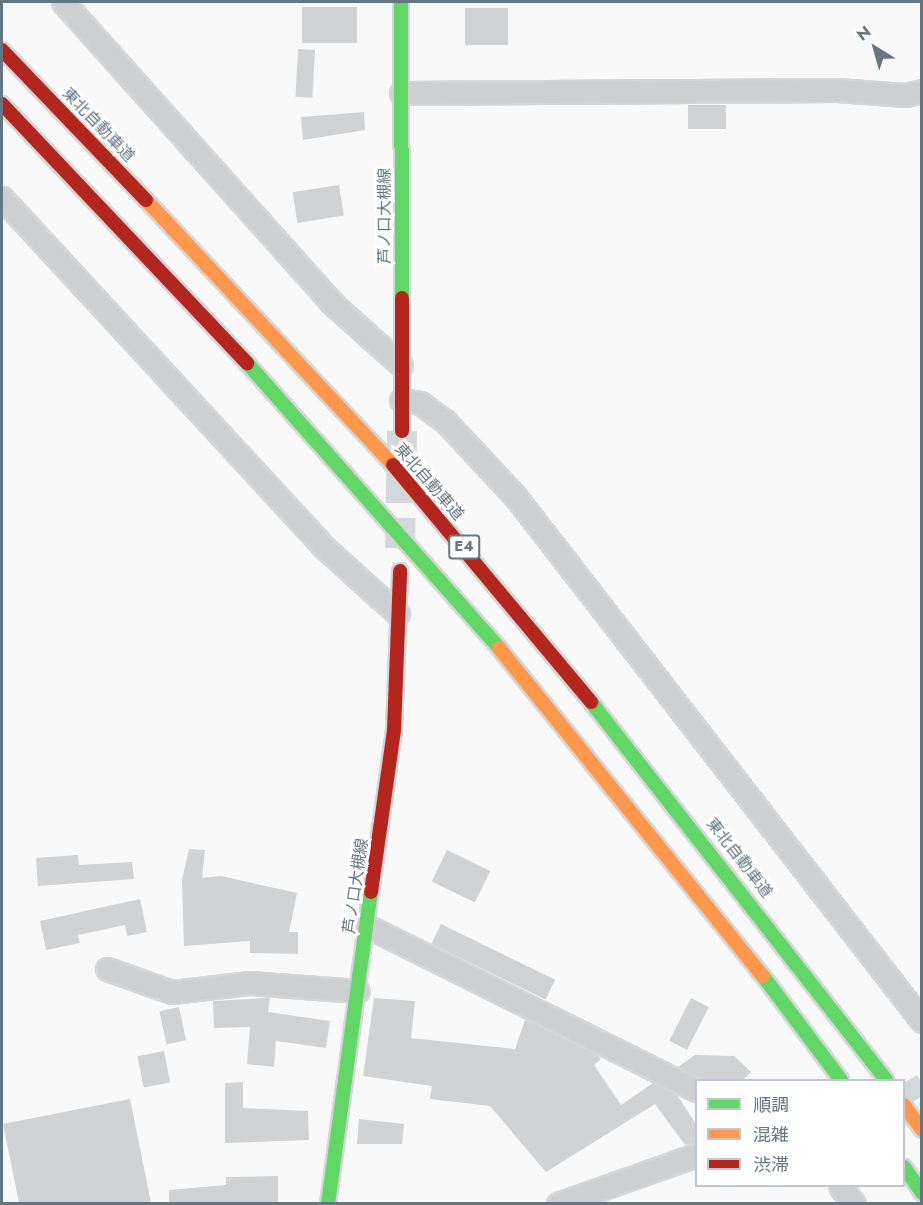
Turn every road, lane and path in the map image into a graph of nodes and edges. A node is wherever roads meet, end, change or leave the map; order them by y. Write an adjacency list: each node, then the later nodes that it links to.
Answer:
1 (63, 2): 8 (street)
2 (401, 2): 5 (main road, 芦ノ口大槻線)
3 (2, 50): 18 (main road, 東北自動車道 / E4)
4 (921, 91): 5 (street)
5 (401, 93): 8 (main road, 芦ノ口大槻線)
6 (2, 104): 17 (main road, E4)
7 (2, 198): 12 (street)
8 (401, 365): 9 (main road, 芦ノ口大槻線)
9 (401, 400): 10 (main road, 芦ノ口大槻線); 16 (street)
10 (402, 431)
11 (400, 571): 12 (main road, 芦ノ口大槻線)
12 (398, 614): 13 (main road, 芦ノ口大槻線)
13 (367, 926): 15 (main road, 芦ノ口大槻線); 19 (street)
14 (107, 969): 15 (street)
15 (358, 991): 26 (main road, 芦ノ口大槻線)
16 (921, 1021)
17 (840, 1079)
18 (885, 1079)
19 (695, 1090)
20 (905, 1108): 21 (main road)
21 (921, 1130)
22 (695, 1155): 27 (street)
23 (905, 1170): 25 (main road)
24 (842, 1187): 28 (street)
25 (921, 1193)
26 (328, 1203)
27 (558, 1203)
28 (854, 1203)

